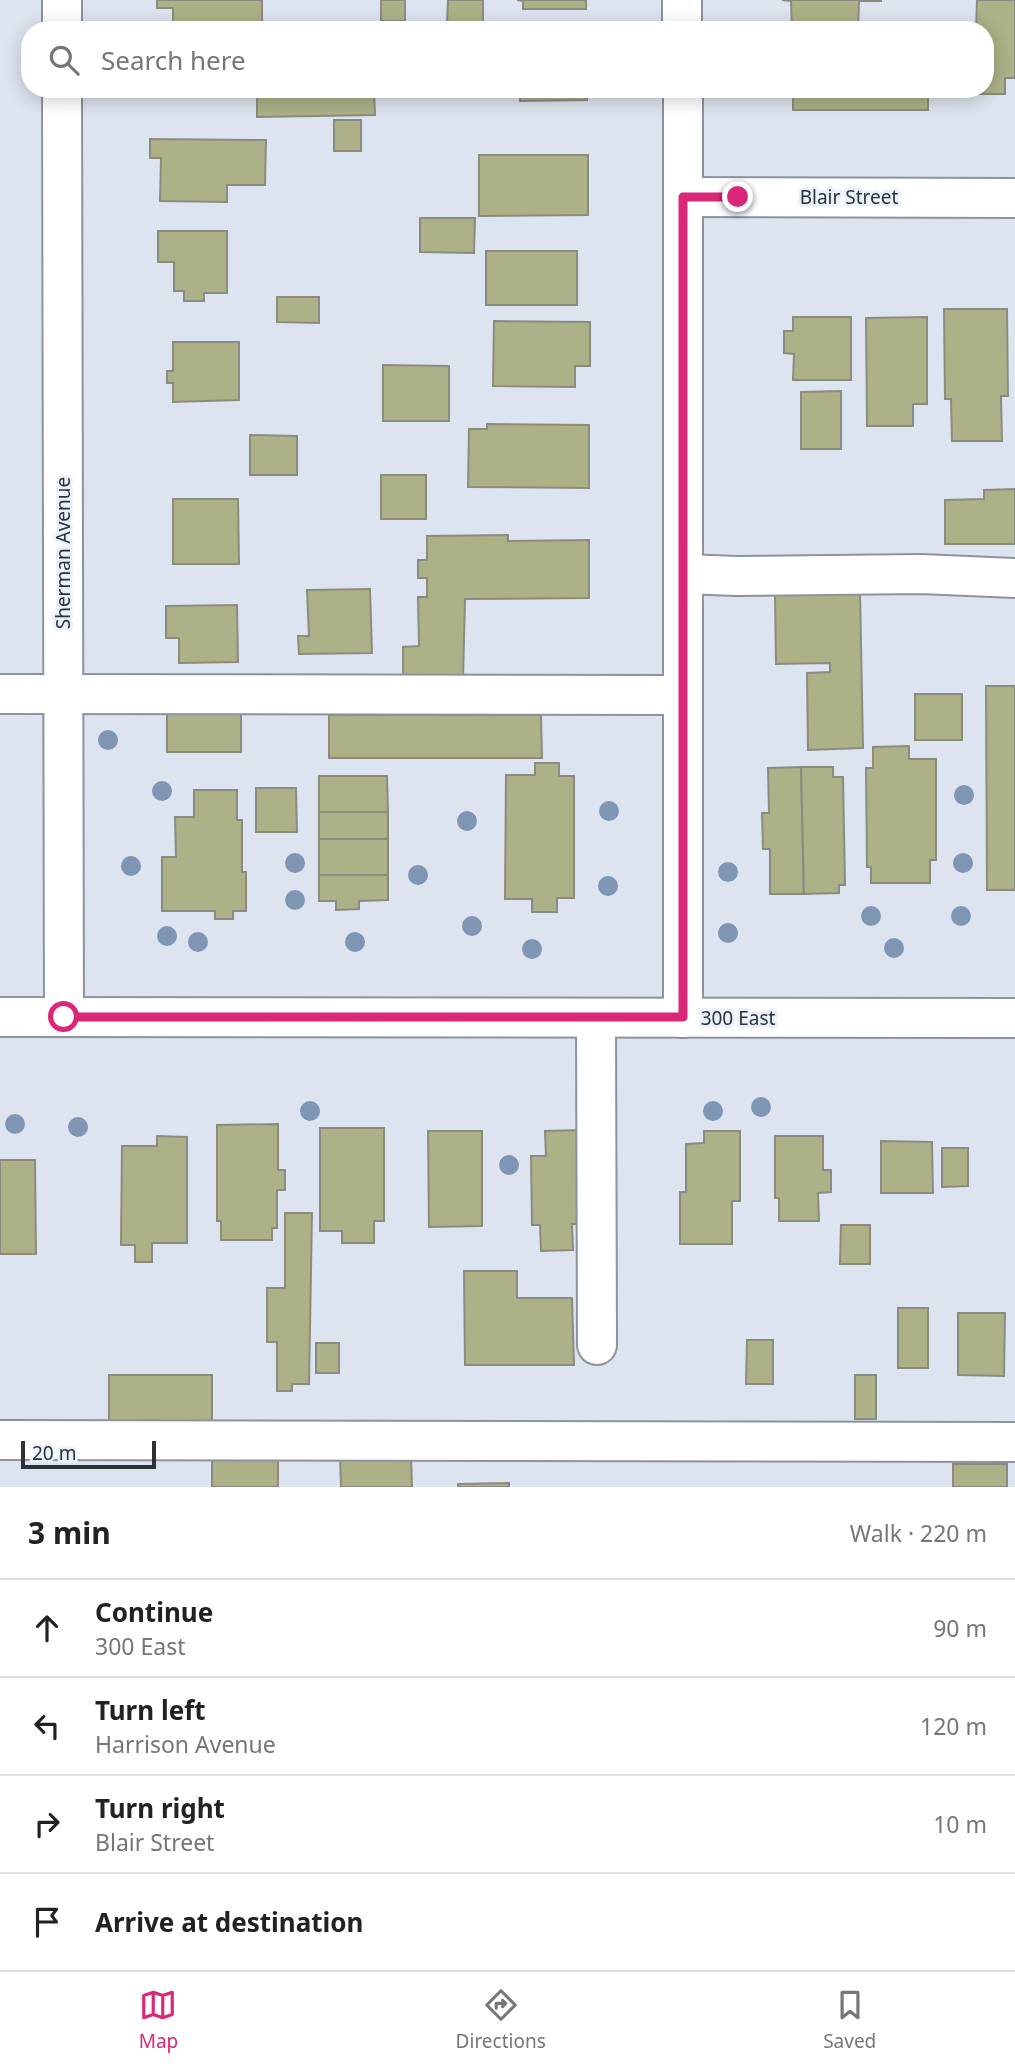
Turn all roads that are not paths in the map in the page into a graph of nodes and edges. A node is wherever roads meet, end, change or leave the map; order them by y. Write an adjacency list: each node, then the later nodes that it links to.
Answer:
1 (62, 0): 3 (street)
2 (682, 0): 4 (street)
3 (62, 21)
4 (682, 21)
5 (62, 98): 12 (street, Sherman Avenue)
6 (682, 98): 7 (street)
7 (683, 197): 8 (street, Blair Street); 9 (street)
8 (1015, 198)
9 (683, 574): 10 (street); 13 (street)
10 (1015, 578)
11 (0, 694): 12 (street)
12 (63, 694): 13 (street); 15 (street, Sherman Avenue)
13 (683, 695): 17 (street)
14 (0, 1017): 15 (street, 300 East)
15 (64, 1017): 16 (street, 300 East)
16 (596, 1017): 17 (street, 300 East); 19 (street)
17 (683, 1017): 18 (street, 300 East)
18 (1015, 1018)
19 (597, 1345)
20 (0, 1440): 21 (street)
21 (1015, 1442)

